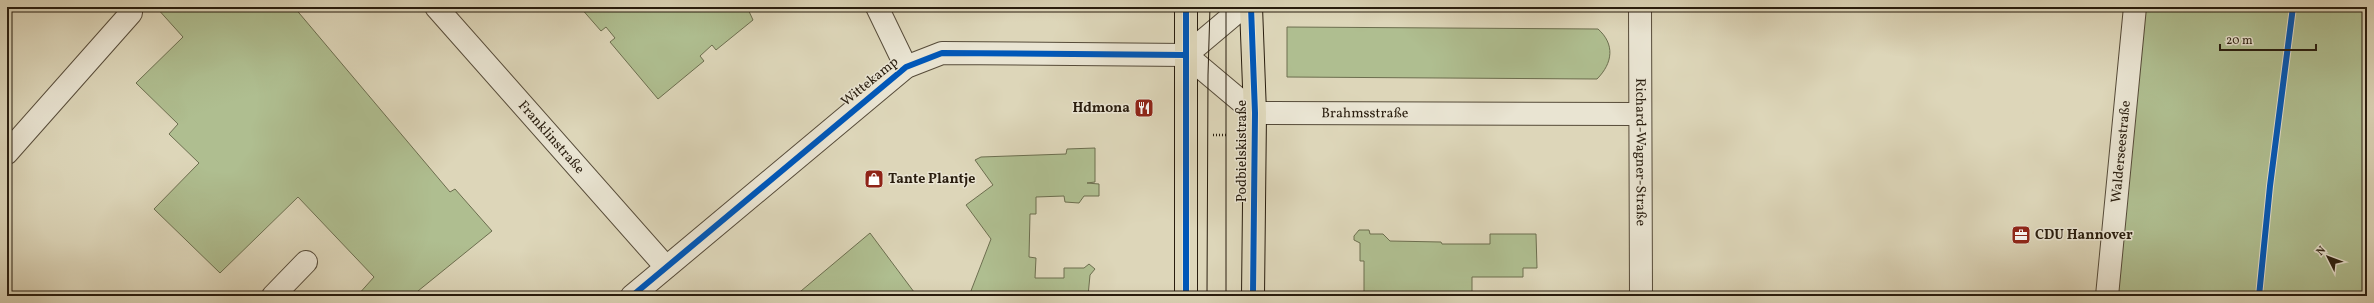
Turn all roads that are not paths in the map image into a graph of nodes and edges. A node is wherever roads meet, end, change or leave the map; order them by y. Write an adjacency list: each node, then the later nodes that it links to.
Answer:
1 (436, 7): 15 (street, Franklinstraße)
2 (876, 7): 10 (street)
3 (1186, 7): 9 (main road)
4 (1243, 7): 9 (street)
5 (1251, 7): 11 (main road, Podbielskistraße)
6 (1640, 7): 12 (street, Richard-Wagner-Straße)
7 (2135, 7): 21 (street, Walderseestraße)
8 (131, 13): 13 (street)
9 (1186, 56): 10 (street, Wittekamp); 11 (street); 18 (main road)
10 (906, 67): 15 (street, Wittekamp)
11 (1255, 113): 12 (street, Brahmsstraße); 19 (main road, Podbielskistraße)
12 (1640, 114): 20 (street, Richard-Wagner-Straße)
13 (7, 153)
14 (306, 262): 16 (street)
15 (666, 267): 17 (street, Wittekamp)
16 (273, 296)
17 (632, 296)
18 (1186, 296)
19 (1253, 296)
20 (1640, 296)
21 (2107, 296)

